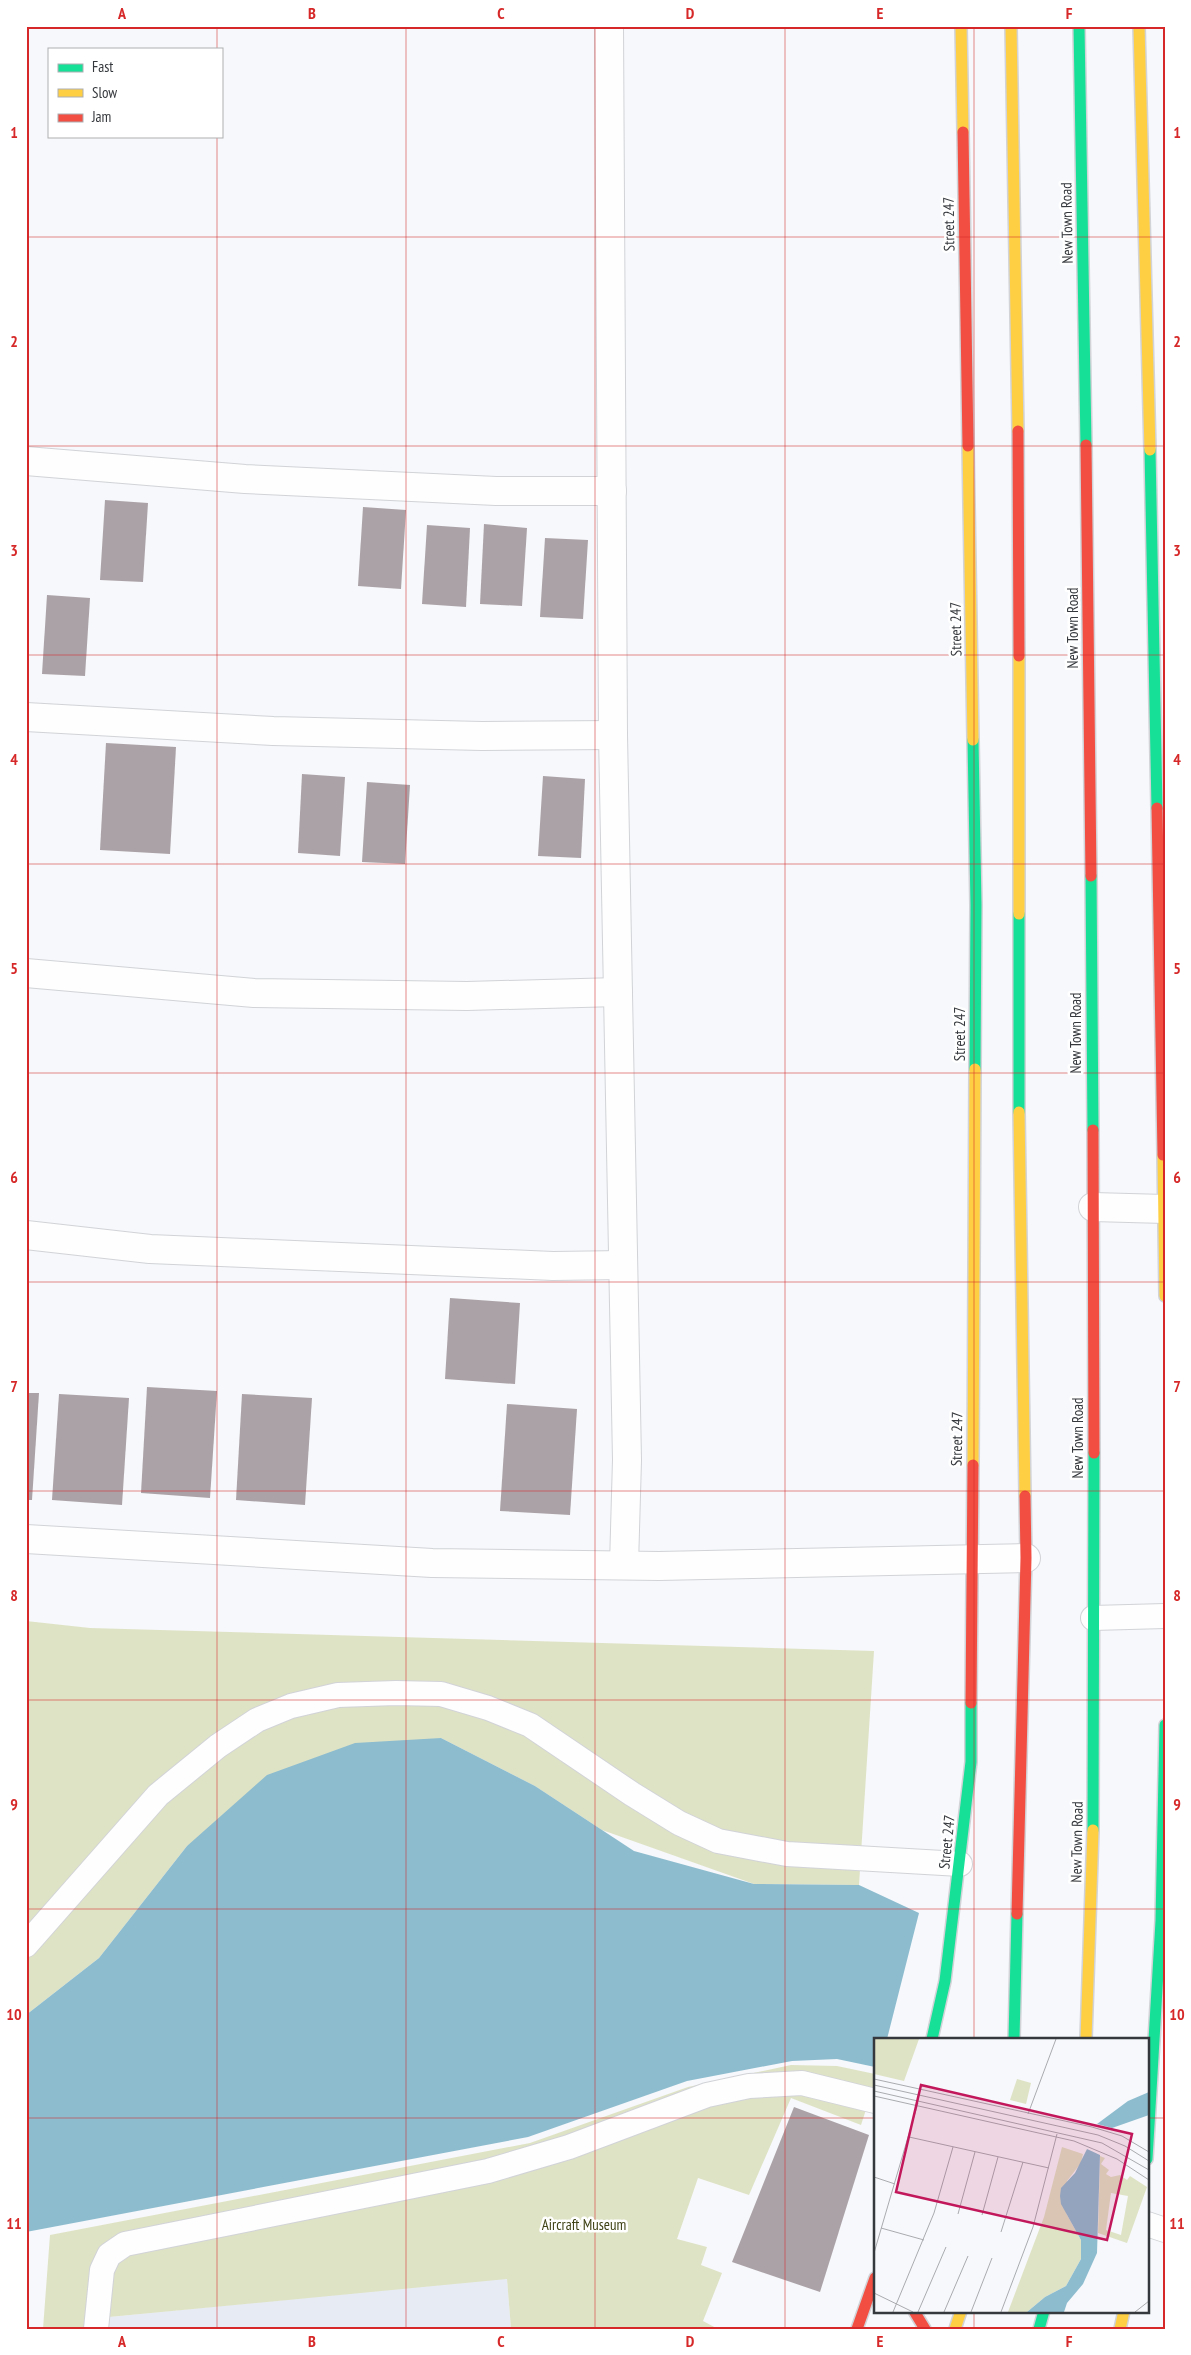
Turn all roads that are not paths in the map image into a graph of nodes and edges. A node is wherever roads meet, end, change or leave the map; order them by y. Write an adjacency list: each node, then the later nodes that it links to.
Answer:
1 (609, 26): 7 (street)
2 (961, 26): 20 (main road, Street 247)
3 (1011, 26): 19 (main road)
4 (1079, 26): 13 (main road, New Town Road)
5 (1139, 26): 8 (main road)
6 (26, 461): 7 (street)
7 (612, 491): 10 (street)
8 (1158, 509): 14 (main road)
9 (26, 717): 10 (street)
10 (613, 735): 12 (street)
11 (26, 972): 12 (street)
12 (618, 992): 16 (street)
13 (1093, 1207): 14 (street); 23 (main road, New Town Road)
14 (1164, 1209): 17 (main road)
15 (26, 1235): 16 (street)
16 (623, 1265): 21 (street)
17 (1165, 1296)
18 (26, 1540): 21 (street)
19 (1026, 1558): 20 (street); 29 (main road)
20 (971, 1560): 21 (street); 25 (main road, Street 247)
21 (624, 1566)
22 (1165, 1616): 23 (lane)
23 (1094, 1618): 30 (main road, New Town Road)
24 (1165, 1726): 26 (main road)
25 (960, 1864): 27 (lane); 28 (main road, Street 247)
26 (1163, 1920): 32 (main road)
27 (26, 1945)
28 (932, 2038)
29 (1014, 2038)
30 (1086, 2038)
31 (874, 2101): 40 (lane)
32 (1148, 2144)
33 (1148, 2224): 34 (lane)
34 (1165, 2230)
35 (874, 2281): 41 (main road)
36 (915, 2312): 42 (main road)
37 (961, 2312): 43 (main road)
38 (1044, 2312): 44 (main road)
39 (1124, 2312): 45 (main road)
40 (96, 2329)
41 (857, 2329)
42 (926, 2329)
43 (955, 2329)
44 (1039, 2329)
45 (1120, 2329)

